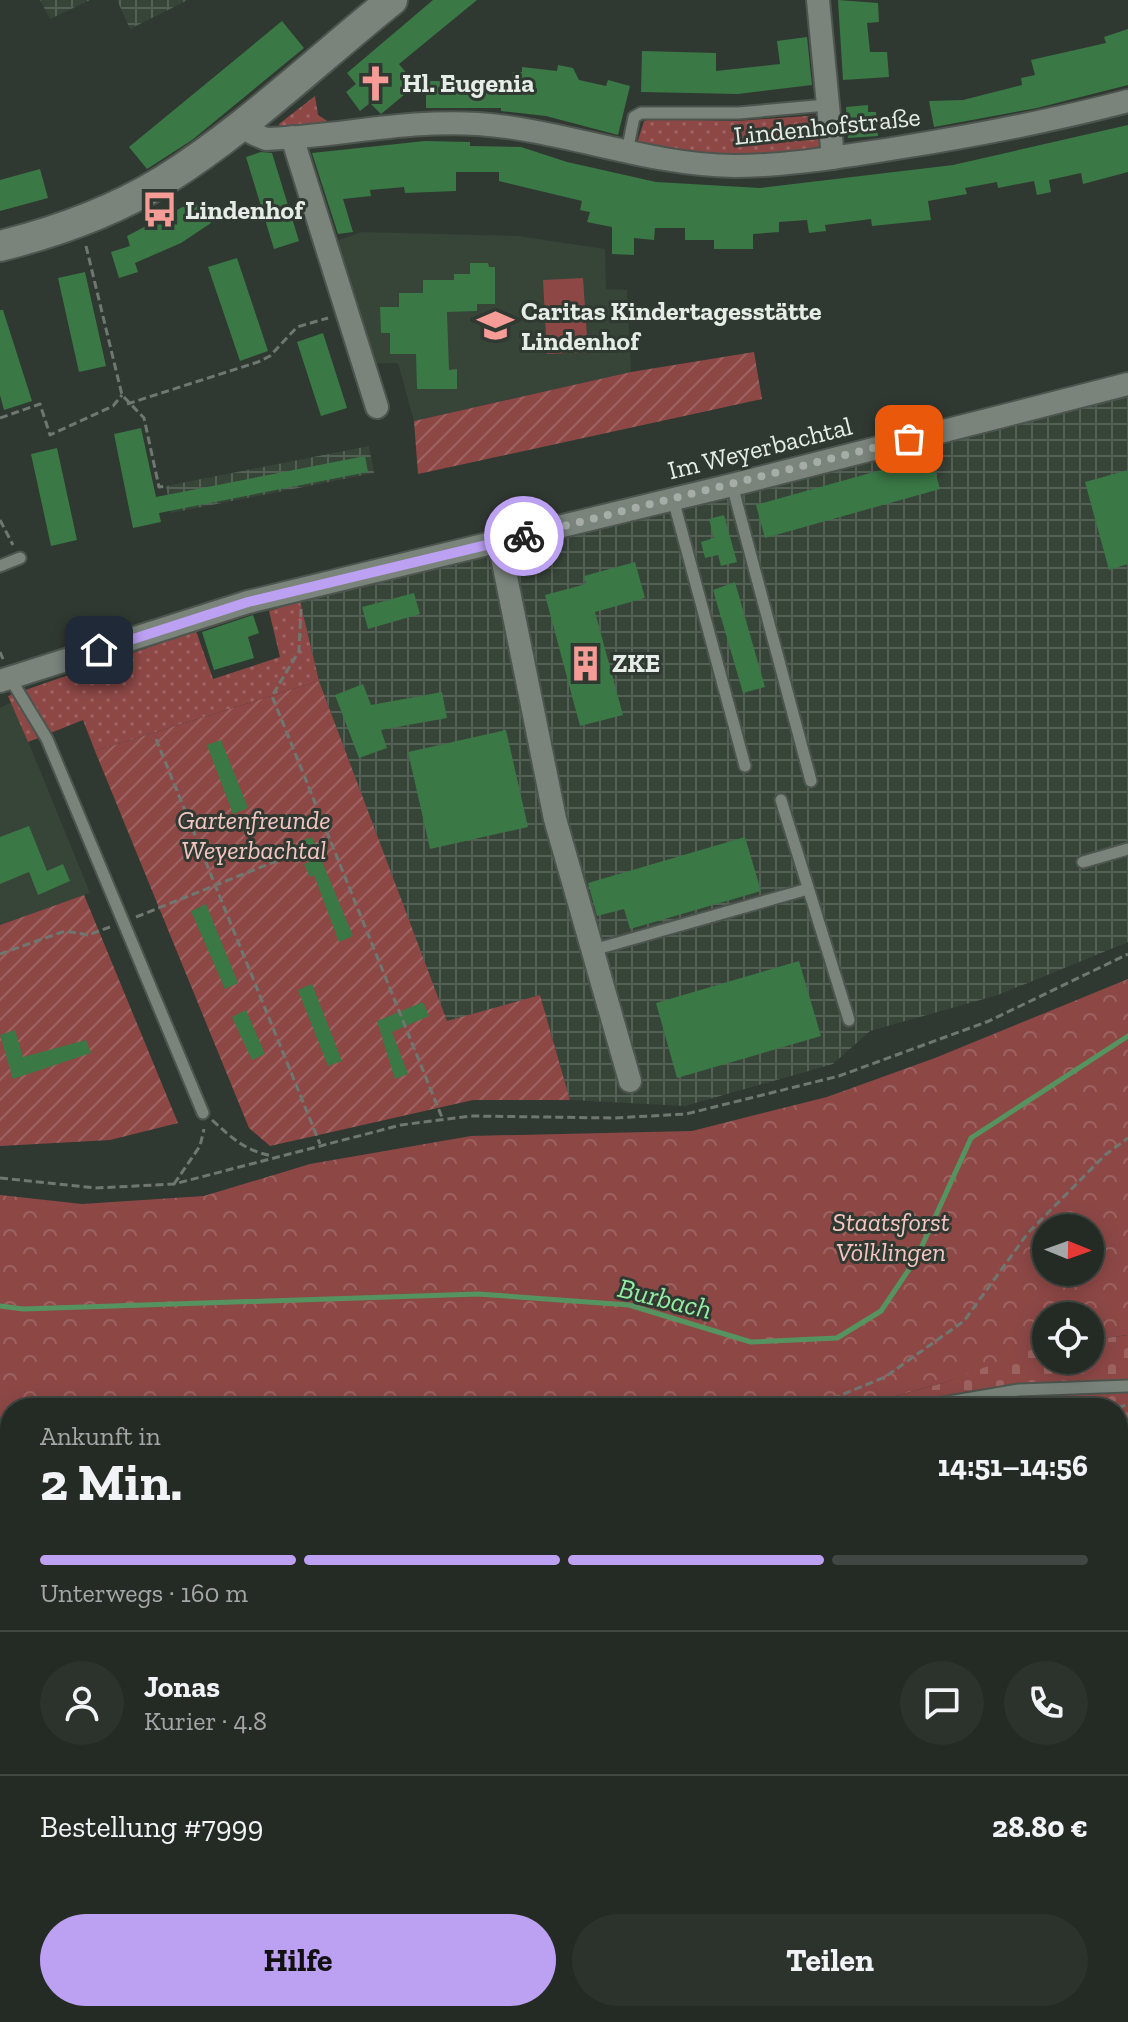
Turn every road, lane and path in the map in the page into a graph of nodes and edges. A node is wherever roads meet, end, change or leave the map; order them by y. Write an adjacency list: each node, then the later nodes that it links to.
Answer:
1 (818, 0): 4 (street)
2 (376, 8): 5 (street)
3 (1128, 101): 8 (street, Lindenhofstraße)
4 (827, 105): 7 (lane); 8 (street)
5 (244, 121): 6 (street, Lindenhofstraße); 9 (street)
6 (292, 137): 7 (street, Lindenhofstraße); 11 (street)
7 (627, 152): 8 (street, Lindenhofstraße)
8 (833, 158)
9 (79, 220): 10 (street); 13 (path)
10 (0, 246)
11 (347, 313): 14 (path); 15 (street)
12 (1128, 384): 17 (street, Im Weyerbachtal)
13 (122, 395): 14 (path); 16 (path)
14 (127, 404): 18 (path)
15 (377, 407)
16 (0, 418)
17 (732, 485): 19 (street, Im Weyerbachtal); 28 (lane)
18 (166, 486)
19 (673, 499): 21 (street, Im Weyerbachtal); 27 (lane)
20 (0, 520): 22 (path)
21 (499, 542): 24 (street, Im Weyerbachtal); 36 (street)
22 (20, 558): 23 (lane)
23 (0, 566)
24 (297, 590): 25 (street, Im Weyerbachtal); 30 (path)
25 (5, 680): 35 (lane)
26 (156, 739): 33 (path)
27 (745, 766)
28 (811, 781)
29 (781, 800): 34 (lane)
30 (329, 840): 33 (path); 42 (path)
31 (1128, 849): 32 (lane)
32 (1083, 862)
33 (216, 887): 35 (path); 44 (path)
34 (808, 889): 36 (lane); 39 (lane)
35 (126, 921): 37 (path); 41 (lane)
36 (593, 950): 40 (street)
37 (0, 954)
38 (1128, 954): 42 (path)
39 (849, 1020)
40 (630, 1081)
41 (203, 1113): 45 (path); 47 (path)
42 (443, 1120): 44 (path)
43 (1128, 1138): 49 (path)
44 (320, 1144): 45 (path)
45 (276, 1157): 47 (path)
46 (0, 1178): 47 (path)
47 (174, 1184)
48 (1128, 1386): 50 (lane)
49 (834, 1398)
50 (972, 1398)

